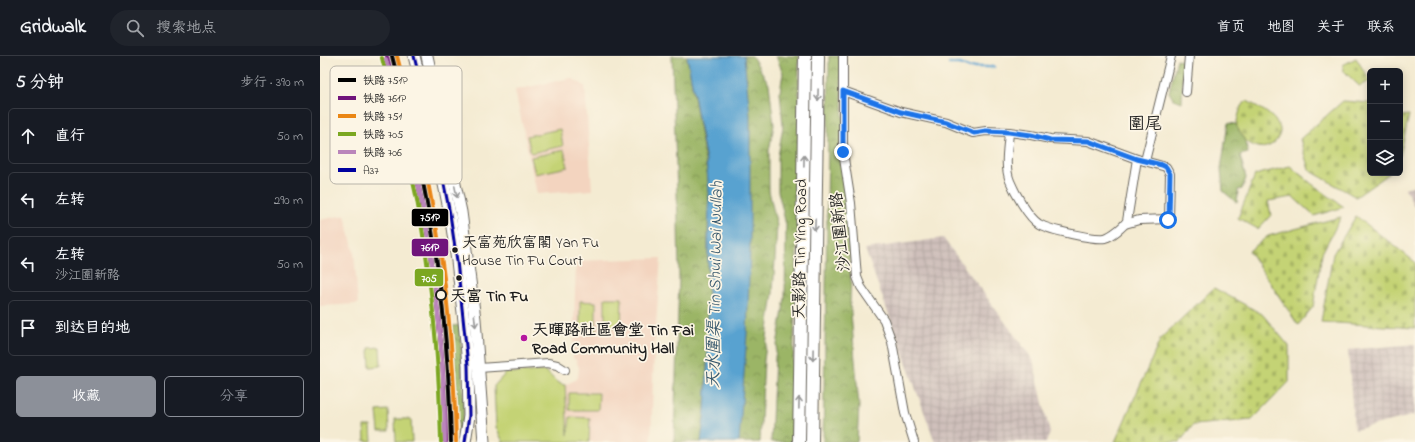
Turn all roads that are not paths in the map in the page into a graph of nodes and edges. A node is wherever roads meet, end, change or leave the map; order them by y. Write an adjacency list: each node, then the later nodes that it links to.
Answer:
1 (414, 56): 8 (main road)
2 (427, 56): 9 (main road, one-way to 9)
3 (805, 56): 23 (main road, 天影路 Tin Ying Road, one-way to 3)
4 (818, 56): 24 (main road, 天影路 Tin Ying Road, one-way to 24)
5 (844, 56): 10 (street, 沙江圍新路)
6 (1171, 56): 13 (street)
7 (1189, 56): 11 (street)
8 (416, 66)
9 (429, 66)
10 (843, 91): 12 (street); 25 (street, 沙江圍新路)
11 (1186, 92)
12 (1009, 132): 13 (street); 16 (street)
13 (1141, 160): 16 (street); 16 (street)
14 (444, 184): 20 (main road)
15 (454, 184): 17 (main road, one-way to 17)
16 (1125, 224)
17 (479, 368): 18 (street); 19 (main road)
18 (565, 370)
19 (481, 419): 21 (main road); 22 (main road)
20 (465, 442)
21 (476, 442)
22 (484, 442)
23 (799, 442)
24 (812, 442)
25 (914, 442)

